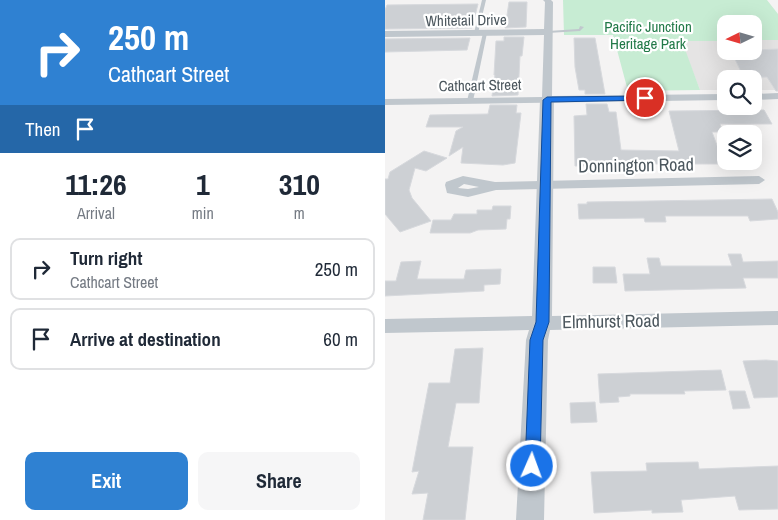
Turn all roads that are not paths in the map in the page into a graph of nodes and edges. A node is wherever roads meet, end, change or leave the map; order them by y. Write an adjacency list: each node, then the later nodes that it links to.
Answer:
1 (484, 0): 5 (lane)
2 (547, 0): 4 (street)
3 (582, 26): 4 (lane)
4 (548, 32): 5 (street, Whitetail Drive); 10 (street)
5 (480, 33): 6 (street, Whitetail Drive); 11 (lane)
6 (385, 34)
7 (778, 96): 9 (street)
8 (717, 97): 10 (street, Cathcart Street)
9 (762, 97)
10 (547, 100): 11 (street, Cathcart Street); 14 (street)
11 (470, 101): 12 (street, Cathcart Street)
12 (385, 102)
13 (759, 180): 14 (street, Donnington Road)
14 (544, 184): 15 (street, Donnington Road); 17 (street)
15 (495, 186)
16 (778, 318): 17 (street, Elmhurst Road)
17 (543, 322): 18 (street, Elmhurst Road); 19 (street)
18 (385, 326)
19 (531, 520)

